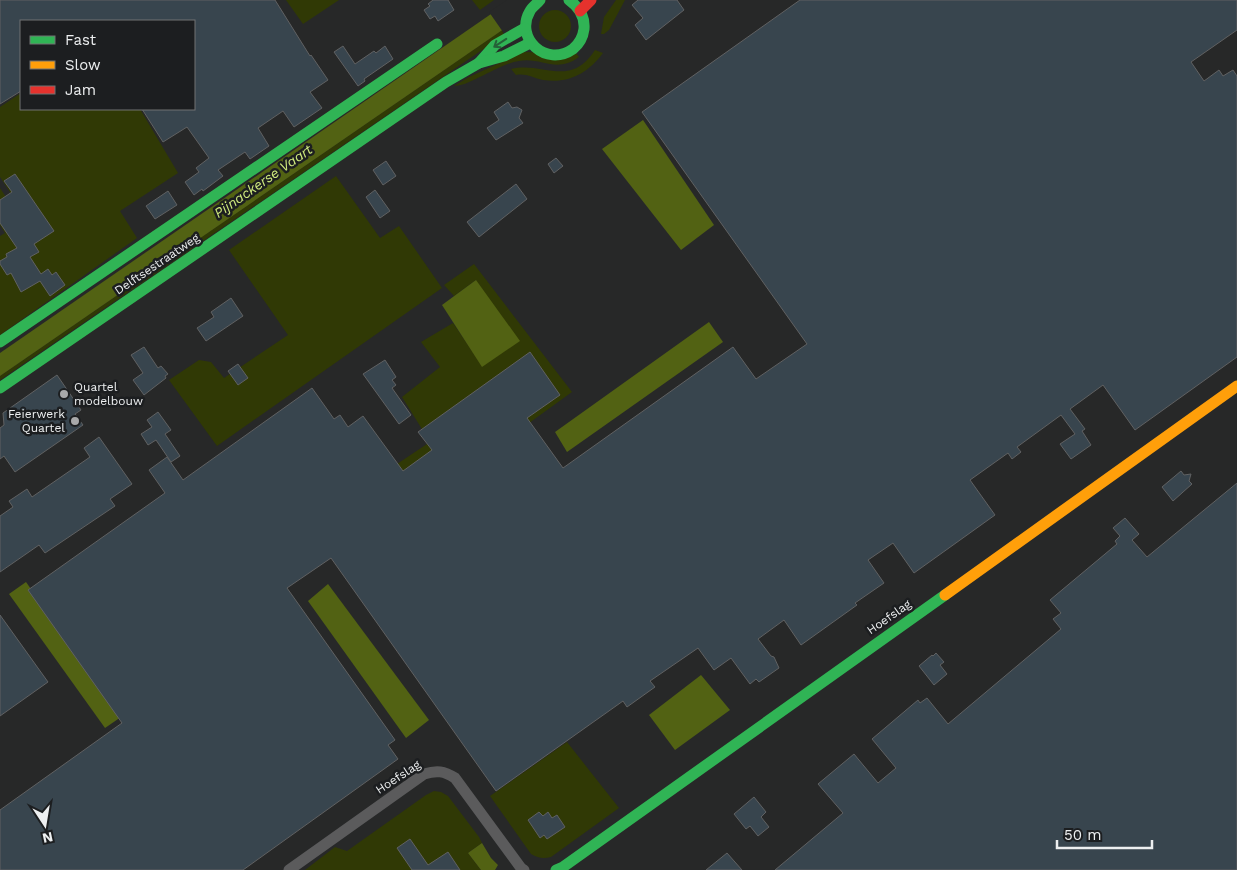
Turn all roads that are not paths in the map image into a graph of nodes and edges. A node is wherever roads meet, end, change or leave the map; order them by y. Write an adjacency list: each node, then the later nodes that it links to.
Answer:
1 (540, 0): 5 (street, Delftsestraatweg)
2 (569, 0): 4 (street)
3 (591, 0): 4 (street)
4 (580, 11): 6 (street)
5 (525, 16): 6 (street); 8 (street, Delftsestraatweg, one-way to 8)
6 (530, 43): 8 (street, Delftsestraatweg)
7 (437, 44): 9 (street, Delftsestraatweg)
8 (480, 63): 11 (street, Delftsestraatweg)
9 (0, 342)
10 (1237, 386): 14 (street, Hoefslag)
11 (0, 388)
12 (289, 870): 13 (street, Hoefslag)
13 (524, 870)
14 (556, 870)

